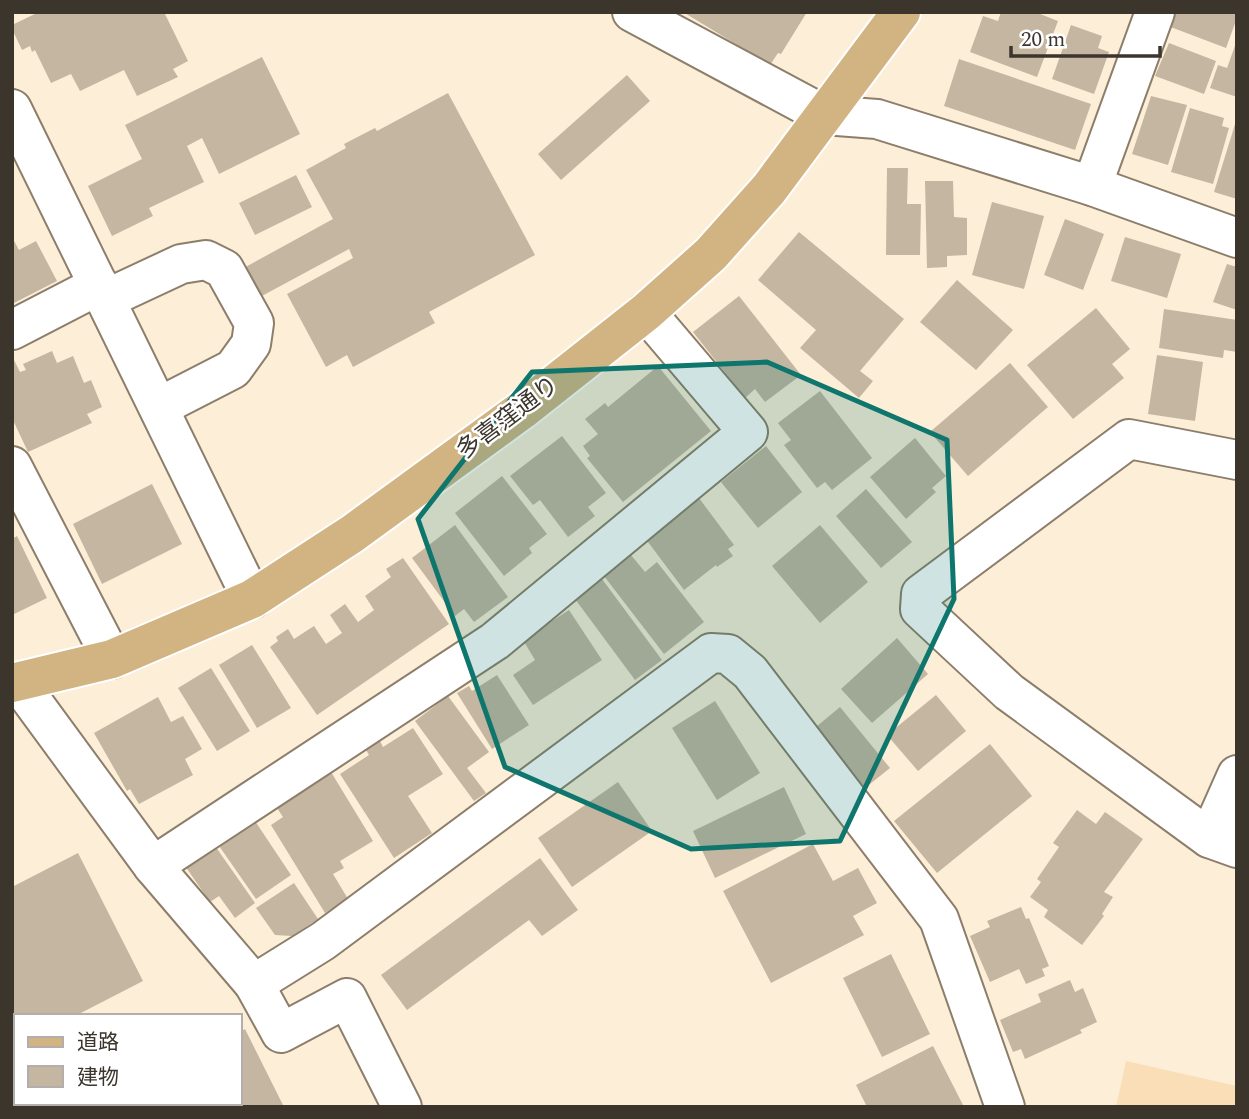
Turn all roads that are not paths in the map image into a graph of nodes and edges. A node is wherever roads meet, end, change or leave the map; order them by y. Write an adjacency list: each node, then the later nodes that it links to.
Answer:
1 (632, 12): 5 (street)
2 (901, 12): 5 (main road, 多喜窪通り)
3 (1154, 12): 6 (street)
4 (12, 109): 8 (street)
5 (824, 115): 6 (street); 9 (main road, 多喜窪通り)
6 (1092, 186): 7 (street)
7 (1237, 238)
8 (102, 292): 10 (street); 11 (street); 11 (street)
9 (646, 312): 14 (main road, 多喜窪通り); 19 (street)
10 (12, 330)
11 (159, 407): 14 (street)
12 (1237, 460): 18 (street)
13 (12, 466): 15 (street)
14 (252, 599): 15 (main road, 多喜窪通り)
15 (112, 659): 16 (main road, 多喜窪通り)
16 (15, 683): 19 (street)
17 (1237, 775): 18 (street)
18 (1223, 843)
19 (153, 866): 20 (street)
20 (254, 984): 21 (street); 22 (street)
21 (402, 1107)
22 (1005, 1107)

